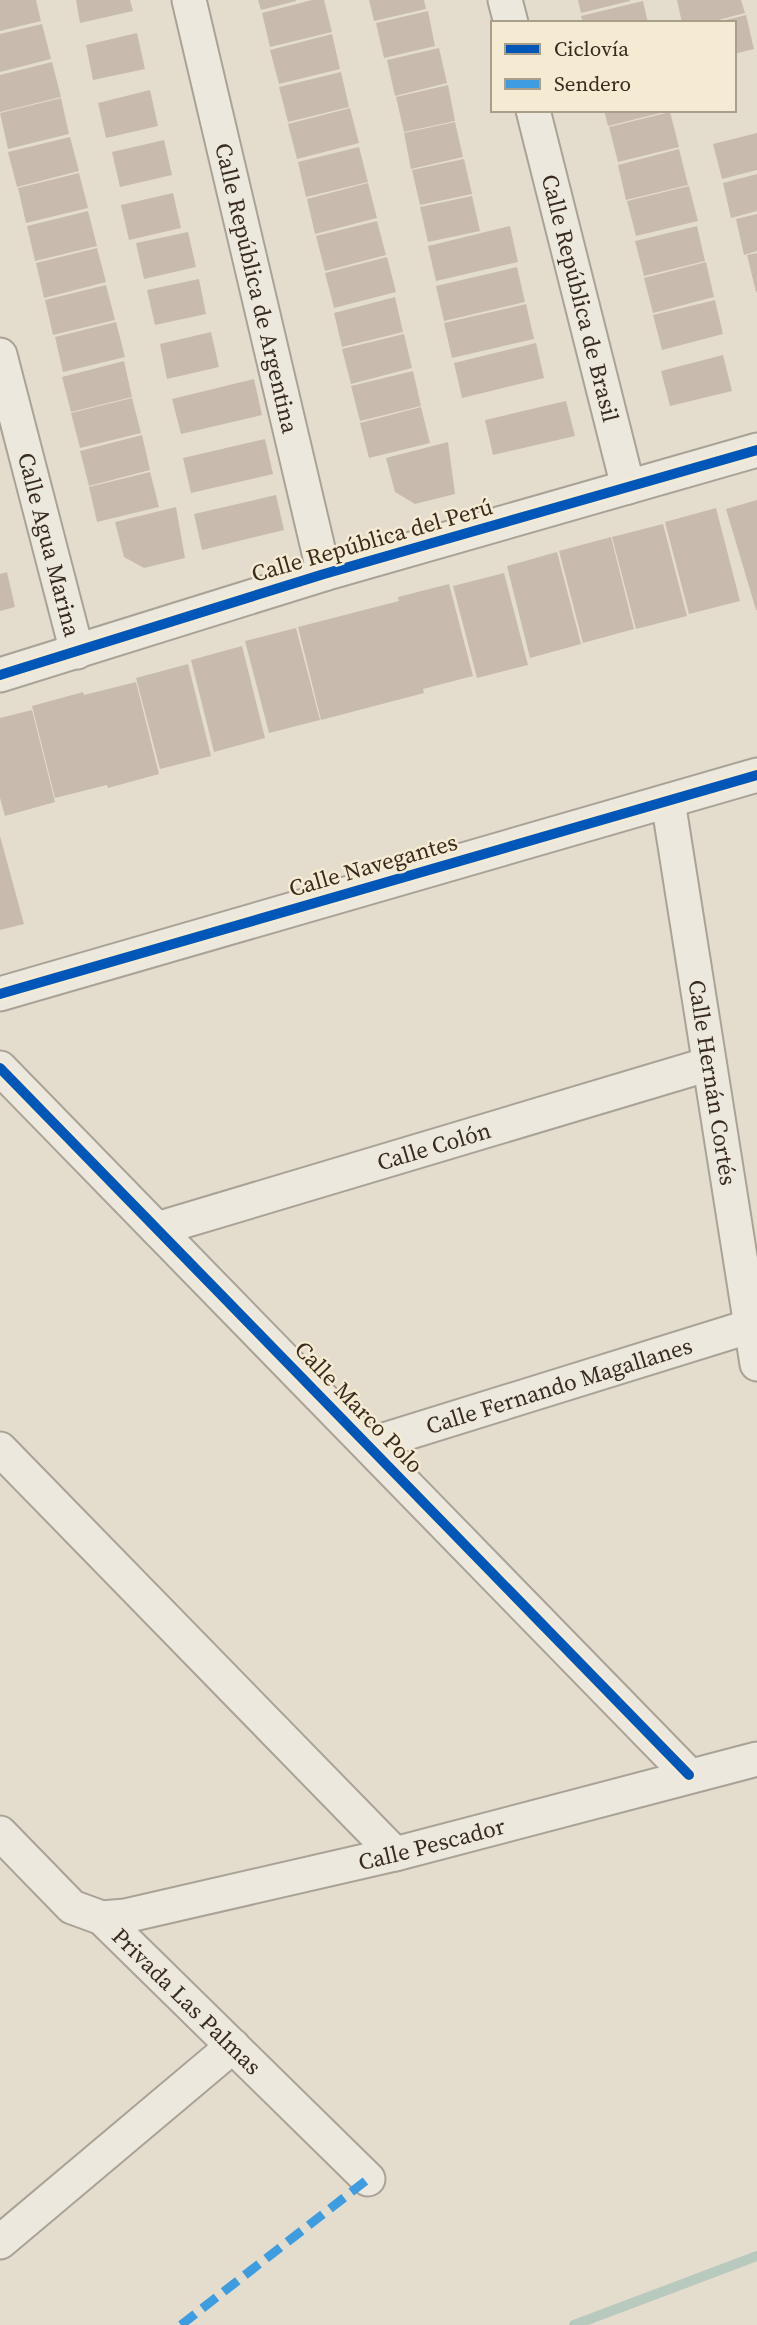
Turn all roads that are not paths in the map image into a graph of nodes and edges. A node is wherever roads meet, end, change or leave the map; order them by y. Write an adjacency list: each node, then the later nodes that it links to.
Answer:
1 (189, 0): 8 (street, Calle República de Argentina)
2 (505, 0): 3 (street)
3 (510, 21)
4 (534, 112): 7 (street, Calle República de Brasil)
5 (0, 355): 9 (street, Calle Agua Marina)
6 (757, 450): 7 (street, Calle República del Perú)
7 (628, 487): 8 (street, Calle República del Perú)
8 (324, 574): 9 (street, Calle República del Perú)
9 (77, 652): 10 (street, Calle República del Perú)
10 (0, 675)
11 (757, 775): 12 (street, Calle Navegantes)
12 (668, 801): 13 (street, Calle Navegantes); 14 (street, Calle Hernán Cortés)
13 (0, 994)
14 (709, 1065): 16 (street, Calle Colón); 17 (street, Calle Hernán Cortés)
15 (0, 1068): 16 (street, Calle Marco Polo)
16 (157, 1229): 19 (street, Calle Marco Polo)
17 (751, 1326): 18 (street, Calle Hernán Cortés); 19 (street, Calle Fernando Magallanes)
18 (757, 1364)
19 (368, 1445): 22 (street, Calle Marco Polo)
20 (0, 1449): 24 (street)
21 (757, 1759): 22 (street, Calle Pescador)
22 (689, 1775): 24 (street, Calle Pescador)
23 (0, 1833): 25 (street, Privada Las Palmas)
24 (395, 1854): 25 (street, Calle Pescador)
25 (102, 1918): 26 (street, Privada Las Palmas)
26 (233, 2046): 27 (street, Privada Las Palmas); 28 (street)
27 (368, 2179)
28 (0, 2242)

